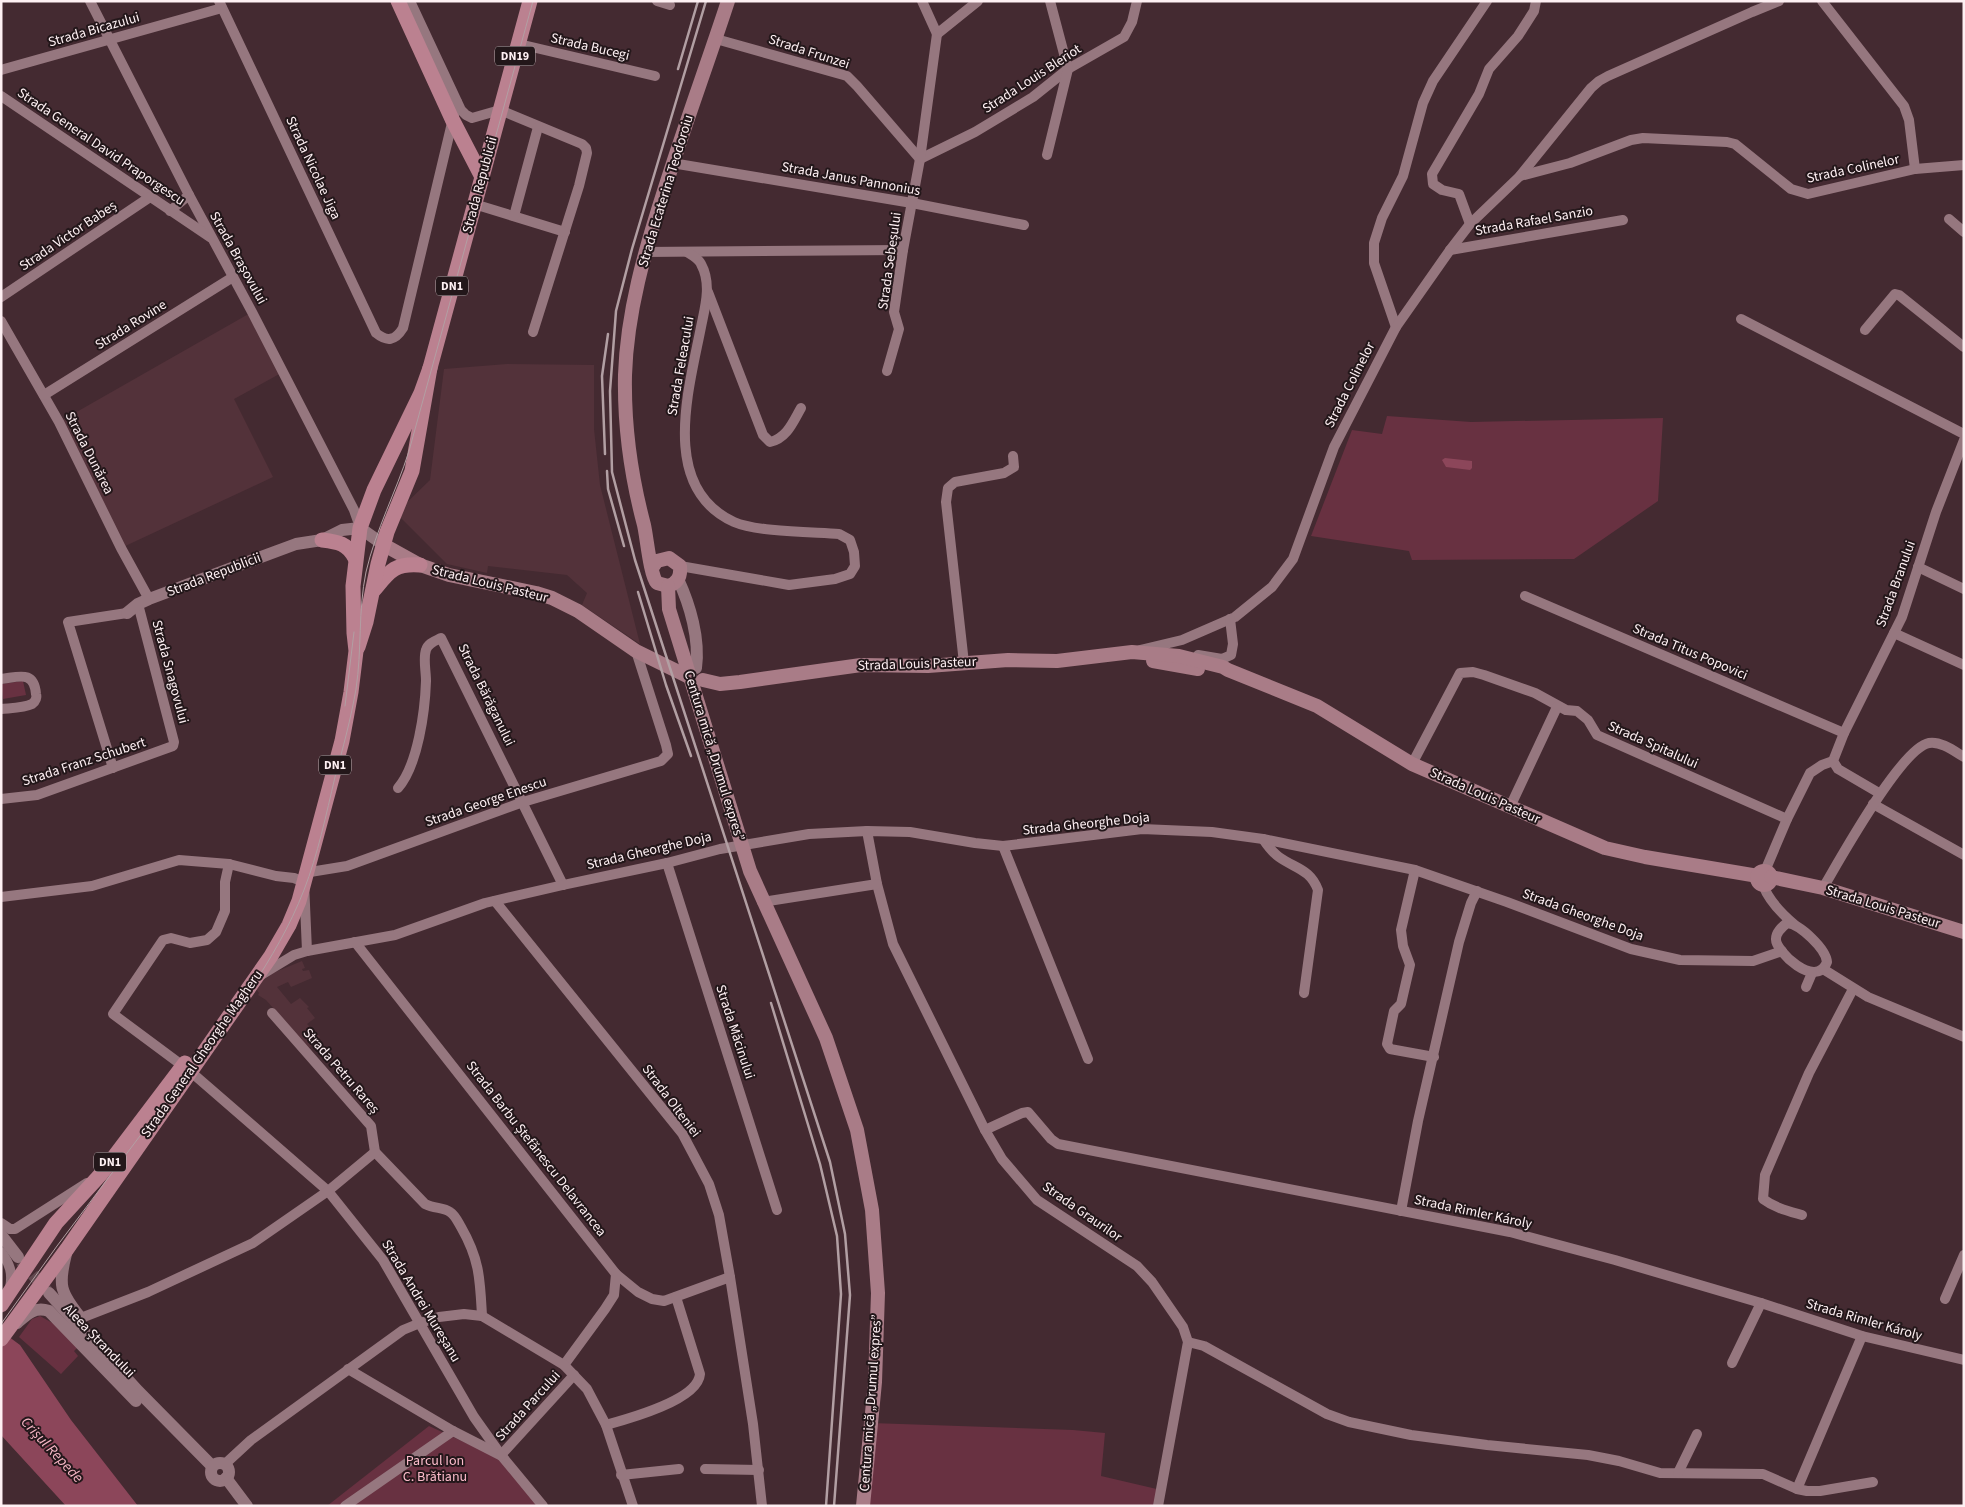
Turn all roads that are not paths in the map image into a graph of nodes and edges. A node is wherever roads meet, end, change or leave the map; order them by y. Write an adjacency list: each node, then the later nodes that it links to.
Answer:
1 (90, 1): 19 (street, Strada Brașovului)
2 (398, 1): 27 (main road)
3 (410, 1): 25 (street)
4 (530, 1): 20 (main road, Strada Republicii / DN19)
5 (657, 1): 16 (street)
6 (728, 1): 18 (main road, Strada Ecaterina Teodoroiu)
7 (922, 1): 17 (street)
8 (978, 1): 17 (street)
9 (1050, 1): 21 (street)
10 (1137, 1): 21 (street, Strada Louis Bleriot)
11 (1487, 1): 58 (street)
12 (1536, 1): 44 (street)
13 (1780, 1): 34 (street, Strada Colinelor)
14 (1822, 1): 33 (street, Strada Colinelor)
15 (221, 4): 19 (street, Strada Bicazului); 27 (street, Strada Nicolae Jiga)
16 (670, 5)
17 (937, 34): 30 (street, Strada Sebeșului)
18 (716, 39): 30 (street, Strada Frunzei); 31 (main road, Strada Ecaterina Teodoroiu)
19 (109, 40): 22 (street, Strada Bicazului); 36 (street, Strada Brașovului)
20 (519, 44): 23 (street, Strada Bucegi); 26 (main road, Strada Republicii / DN19)
21 (1068, 69): 29 (street); 30 (street, Strada Louis Bleriot)
22 (1, 70)
23 (655, 76)
24 (1, 96): 37 (street, Strada General David Praporgescu)
25 (457, 102): 26 (street); 27 (street)
26 (500, 110): 28 (street); 35 (main road, Strada Republicii / DN19)
27 (452, 119): 35 (main road)
28 (538, 127): 41 (street); 46 (street)
29 (1047, 155)
30 (920, 159): 38 (street, Strada Sebeșului)
31 (672, 163): 38 (street, Strada Janus Pannonius); 51 (main road, Strada Ecaterina Teodoroiu)
32 (1964, 165): 33 (street, Strada Colinelor)
33 (1914, 170): 34 (street, Strada Colinelor)
34 (1520, 176): 44 (street, Strada Colinelor)
35 (482, 177): 39 (main road, Strada Republicii / DN1)
36 (189, 195): 40 (street); 48 (street, Strada Brașovului)
37 (150, 197): 40 (street, Strada General David Praporgescu); 55 (street, Strada Victor Babeș)
38 (912, 203): 45 (street, Strada Janus Pannonius); 49 (street, Strada Sebeșului)
39 (474, 204): 41 (street); 62 (main road, Strada Republicii / DN1)
40 (170, 211): 48 (street, Strada General David Praporgescu)
41 (514, 216): 46 (street)
42 (1949, 219): 47 (street)
43 (1623, 220): 50 (street, Strada Rafael Sanzio)
44 (1470, 224): 50 (street, Strada Colinelor)
45 (1024, 225)
46 (565, 232): 60 (street)
47 (1964, 232)
48 (211, 238): 53 (street, Strada Brașovului)
49 (903, 250): 52 (street); 63 (street, Strada Sebeșului)
50 (1450, 250): 58 (street, Strada Colinelor)
51 (644, 252): 52 (street); 69 (main road, Strada Ecaterina Teodoroiu)
52 (687, 252): 54 (street, Strada Feleacului)
53 (233, 278): 64 (street, Strada Rovine); 70 (street, Strada Brașovului)
54 (708, 291): 65 (street, Strada Feleacului); 77 (street, Strada Feleacului)
55 (1, 297)
56 (1741, 319): 66 (street)
57 (1, 321): 64 (street, Strada Dunărea)
58 (1396, 327): 83 (street, Strada Colinelor)
59 (1865, 330): 61 (street)
60 (533, 332)
61 (1964, 347)
62 (430, 368): 70 (main road, Strada Republicii / DN1); 70 (main road, Strada Republicii / DN1)
63 (887, 371)
64 (44, 395): 81 (street, Strada Dunărea)
65 (801, 408)
66 (1964, 434)
67 (1964, 440): 75 (street, Strada Branului)
68 (1013, 456): 90 (street)
69 (646, 533): 73 (main road, Strada Ecaterina Teodoroiu); 76 (main road, Strada Ecaterina Teodoroiu)
70 (372, 536): 71 (street, Strada Republicii); 72 (main road, Strada Republicii / DN1); 74 (main road, Strada Louis Pasteur); 79 (main road, Strada Republicii / DN1)
71 (322, 540): 72 (main road); 81 (street, Strada Republicii)
72 (356, 558): 86 (main road, Strada General Gheorghe Magheru / DN1)
73 (665, 558): 76 (main road); 77 (main road)
74 (420, 566): 79 (main road); 87 (main road, Strada Louis Pasteur)
75 (1918, 567): 78 (street); 84 (street, Strada Branului)
76 (652, 568): 77 (main road, Strada Ecaterina Teodoroiu)
77 (671, 580): 93 (street); 125 (main road, Centura mică „Drumul expres”)
78 (1964, 589)
79 (373, 591): 86 (main road, Strada Republicii / DN1)
80 (1525, 596): 97 (street, Strada Titus Popovici)
81 (143, 602): 82 (street, Strada Republicii); 98 (street, Strada Snagovului)
82 (127, 613): 102 (street, Strada Republicii)
83 (1230, 618): 85 (street, Strada Colinelor); 89 (street)
84 (1894, 632): 91 (street); 97 (street, Strada Branului)
85 (1182, 640): 88 (street, Strada Colinelor); 89 (street)
86 (356, 651): 120 (main road, Strada General Gheorghe Magheru / DN1)
87 (636, 651): 93 (main road, Strada Louis Pasteur); 106 (street, Strada George Enescu)
88 (1132, 652): 89 (main road, Strada Louis Pasteur); 90 (main road, Strada Louis Pasteur); 92 (main road, Strada Louis Pasteur)
89 (1180, 654): 92 (main road, Strada Louis Pasteur)
90 (964, 663): 93 (main road, Strada Louis Pasteur)
91 (1964, 665)
92 (1228, 670): 101 (main road, Strada Louis Pasteur)
93 (696, 675)
94 (1, 679): 96 (street)
95 (1557, 707): 101 (street, Strada Spitalului); 108 (street); 109 (street, Strada Spitalului)
96 (1, 709)
97 (1844, 733): 100 (street, Strada Branului)
98 (173, 746): 102 (street, Strada Franz Schubert)
99 (1964, 757): 104 (street)
100 (1832, 761): 104 (street); 109 (street)
101 (1412, 764): 108 (main road, Strada Louis Pasteur)
102 (113, 768): 105 (street, Strada Franz Schubert)
103 (398, 788): 106 (street, Strada Bărăganului)
104 (1879, 793): 107 (street)
105 (1, 799)
106 (523, 802): 118 (street, Strada Bărăganului); 120 (street, Strada George Enescu)
107 (1873, 804): 113 (street); 121 (street)
108 (1510, 807): 117 (main road, Strada Louis Pasteur)
109 (1787, 819): 117 (street)
110 (868, 831): 112 (street, Strada Gheorghe Doja); 114 (street, Strada Gheorghe Doja); 119 (street, Strada Graurilor)
111 (1263, 839): 112 (street, Strada Gheorghe Doja); 116 (street, Strada Gheorghe Doja); 140 (street)
112 (1003, 846): 144 (street)
113 (1964, 855)
114 (667, 863): 118 (street, Strada Gheorghe Doja); 150 (street, Strada Măcinului)
115 (229, 864): 120 (street); 123 (street); 145 (street, Strada Andrei Mureșanu)
116 (1415, 870): 122 (street, Strada Gheorghe Doja); 143 (street)
117 (1764, 877): 121 (main road, Strada Louis Pasteur); 126 (street)
118 (563, 884): 124 (street, Strada Gheorghe Doja)
119 (877, 884): 125 (street); 146 (street, Strada Graurilor)
120 (303, 885): 132 (street); 137 (main road, Strada General Gheorghe Magheru / DN1); 145 (main road, Strada General Gheorghe Magheru / DN1)
121 (1823, 888): 129 (main road, Strada Louis Pasteur)
122 (1477, 891): 134 (street, Strada Gheorghe Doja); 143 (street)
123 (1, 897)
124 (495, 901): 131 (street, Strada Gheorghe Doja); 160 (street, Strada Olteniei)
125 (762, 902): 197 (main road, Centura mică „Drumul expres”)
126 (1781, 912): 127 (street); 128 (street)
127 (1796, 925): 128 (street); 135 (street)
128 (1782, 927): 130 (street)
129 (1964, 932)
130 (1776, 940): 133 (street); 134 (street)
131 (355, 942): 132 (street, Strada Gheorghe Doja); 159 (street, Strada Barbu Ștefănescu Delavrancea)
132 (307, 951): 137 (street, Strada Gheorghe Doja)
133 (1782, 951): 134 (street, Strada Gheorghe Doja); 136 (street)
134 (1770, 955)
135 (1823, 969): 136 (street); 139 (street)
136 (1812, 973): 138 (street)
137 (255, 978): 145 (main road, Strada General Gheorghe Magheru / DN1)
138 (1806, 987)
139 (1853, 989): 142 (street); 152 (street)
140 (1304, 993)
141 (272, 1013): 147 (street, Strada Petru Rareș)
142 (1964, 1037)
143 (1434, 1057): 151 (street)
144 (1088, 1059)
145 (187, 1069): 148 (main road, Strada General Gheorghe Magheru / DN1); 149 (street, Strada Andrei Mureșanu); 155 (main road, Strada General Gheorghe Magheru / DN1)
146 (985, 1130): 151 (street, Strada Rimler Károly); 171 (street, Strada Graurilor)
147 (375, 1152): 149 (street); 166 (street)
148 (101, 1174): 153 (street); 158 (main road, Strada General Gheorghe Magheru / DN1)
149 (328, 1191): 167 (street); 168 (street, Strada Andrei Mureșanu)
150 (777, 1210)
151 (1401, 1211): 165 (street, Strada Rimler Károly)
152 (1802, 1214)
153 (1, 1223)
154 (1, 1234): 158 (street)
155 (67, 1249): 167 (street, Aleea Ștrandului); 169 (main road, Strada General Gheorghe Magheru / DN1)
156 (1, 1252): 164 (street)
157 (1964, 1255): 163 (street)
158 (26, 1257): 164 (main road, Strada General Gheorghe Magheru / DN1)
159 (616, 1274): 162 (street, Strada Barbu Ștefănescu Delavrancea); 174 (street, Strada Parcului)
160 (730, 1278): 162 (street, Strada Barbu Ștefănescu Delavrancea); 186 (street, Strada Olteniei)
161 (49, 1293): 177 (street)
162 (676, 1297): 178 (street)
163 (1945, 1299)
164 (4, 1302)
165 (1760, 1303): 170 (street, Strada Rimler Károly); 173 (street)
166 (482, 1316): 168 (street); 174 (street)
167 (82, 1318): 177 (street, Aleea Ștrandului)
168 (420, 1323): 175 (street); 181 (street, Strada Andrei Mureșanu)
169 (4, 1335): 177 (street, Aleea Ștrandului)
170 (1862, 1336): 172 (street, Strada Rimler Károly); 191 (street)
171 (1188, 1342): 187 (street); 198 (street)
172 (1964, 1360)
173 (1732, 1363)
174 (564, 1365): 176 (street)
175 (348, 1369): 179 (street); 182 (street)
176 (574, 1375): 178 (street); 181 (street, Strada Parcului)
177 (167, 1420): 183 (street, Aleea Ștrandului)
178 (606, 1425): 188 (street)
179 (453, 1431): 181 (street); 193 (street)
180 (1697, 1434): 187 (street)
181 (501, 1455): 194 (street)
182 (225, 1464): 183 (street); 189 (street)
183 (212, 1466): 189 (street)
184 (705, 1469): 186 (street)
185 (679, 1470): 188 (street)
186 (759, 1470): 196 (street, Strada Olteniei)
187 (1678, 1473): 191 (street)
188 (621, 1474): 195 (street)
189 (226, 1478): 192 (street)
190 (1873, 1482): 191 (street)
191 (1797, 1489)
192 (247, 1506)
193 (344, 1506)
194 (543, 1506)
195 (633, 1506)
196 (762, 1506)
197 (863, 1506)
198 (1158, 1506)

